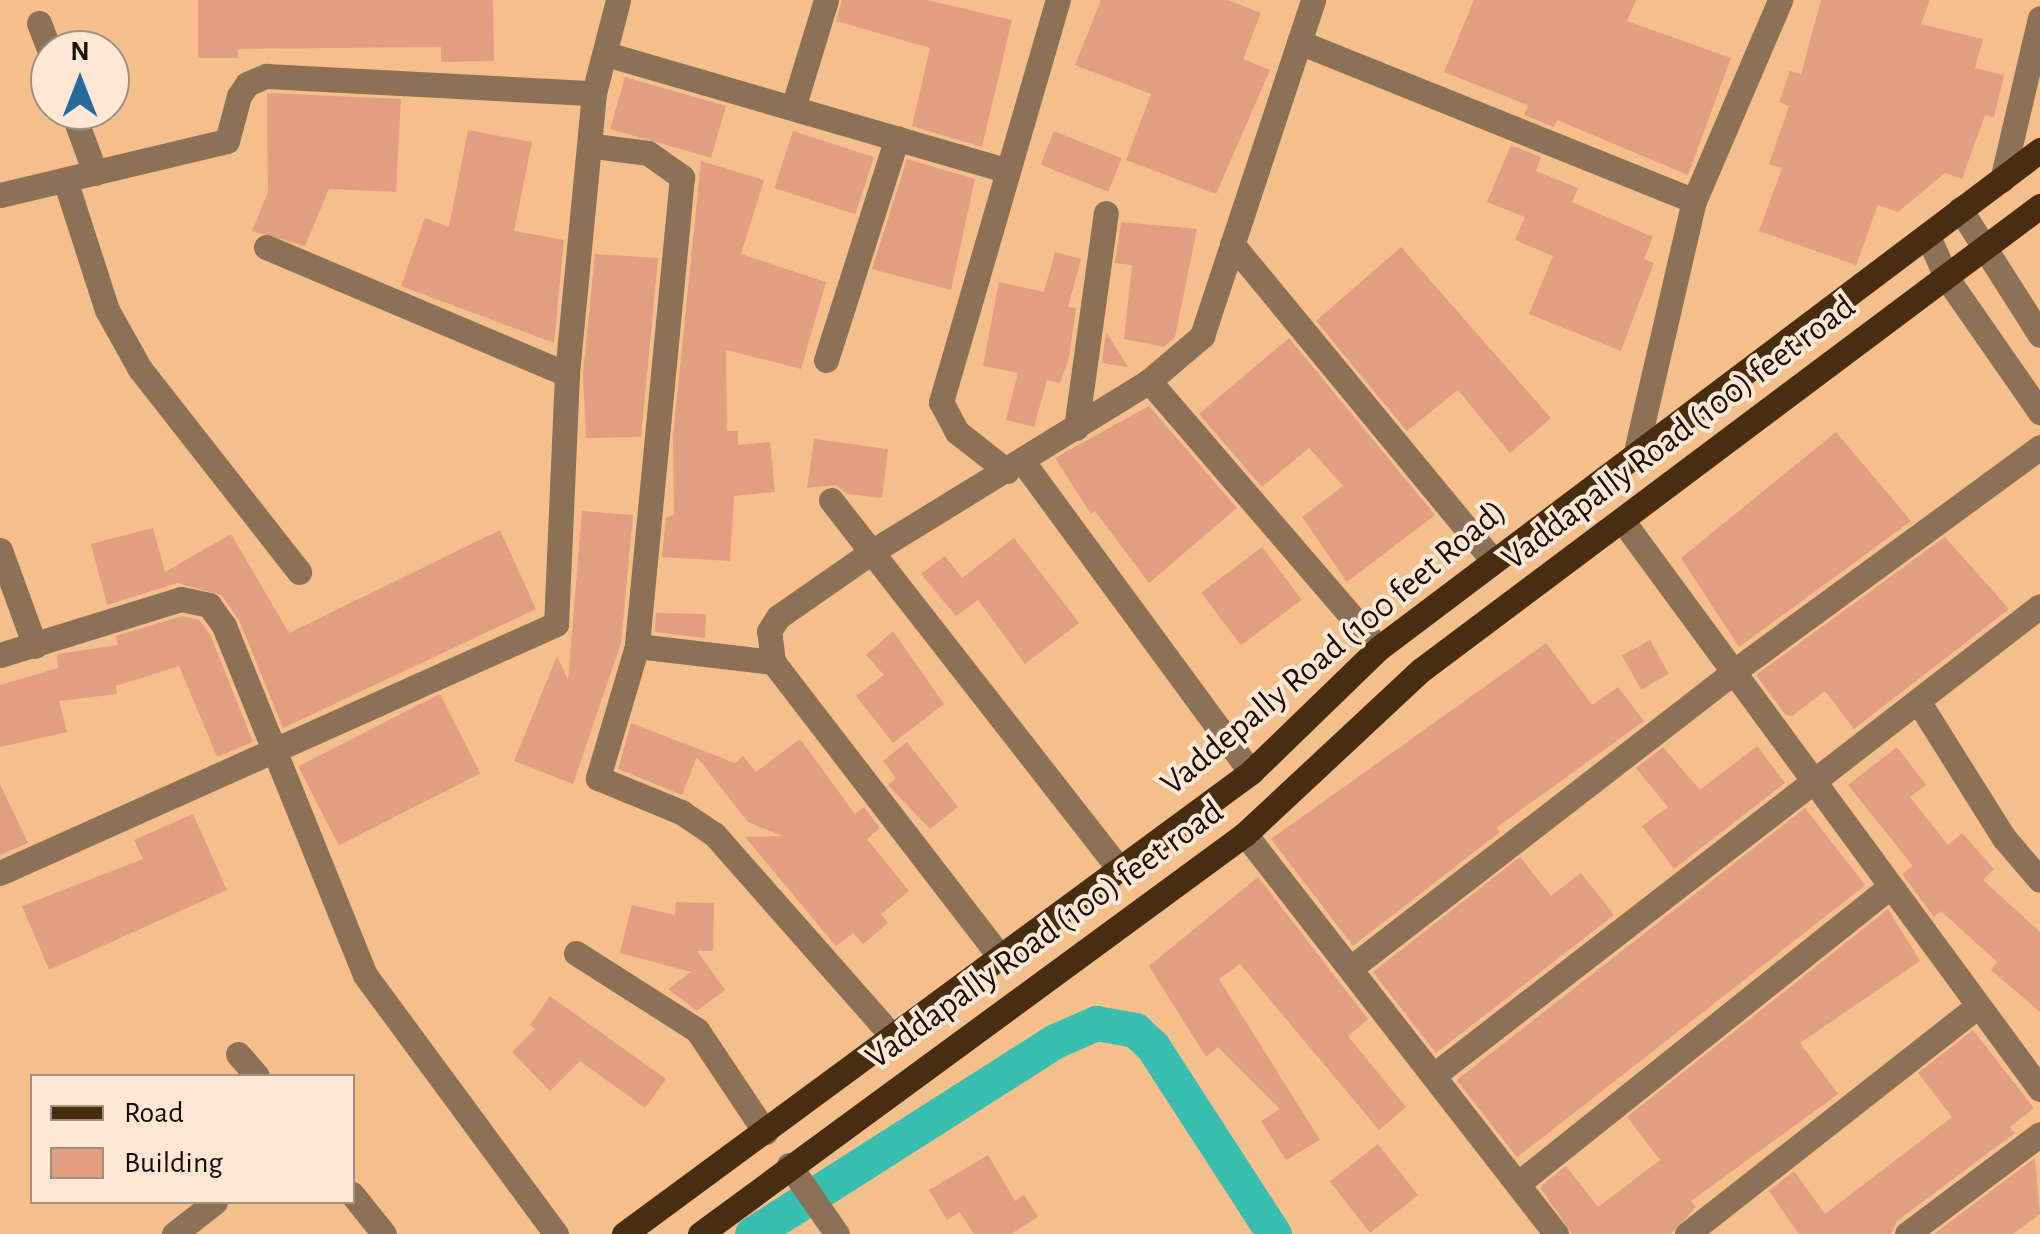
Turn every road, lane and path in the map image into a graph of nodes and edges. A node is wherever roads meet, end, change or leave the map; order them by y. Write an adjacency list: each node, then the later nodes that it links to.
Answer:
1 (618, 0): 10 (street)
2 (826, 0): 12 (street)
3 (1058, 0): 17 (street)
4 (1313, 0): 9 (street)
5 (1780, 0): 22 (street)
6 (2040, 18): 20 (street)
7 (39, 22): 8 (street)
8 (42, 30)
9 (1299, 42): 22 (street); 27 (street)
10 (606, 54): 11 (street); 12 (street)
11 (594, 94): 15 (street); 18 (street)
12 (793, 108): 14 (street)
13 (79, 130): 18 (street)
14 (897, 138): 17 (street); 32 (street)
15 (594, 146): 33 (street); 48 (street)
16 (2040, 150): 20 (main road, Vaddepally Road (100 feet Road))
17 (1004, 170): 39 (street)
18 (95, 173): 19 (street)
19 (65, 180): 21 (street); 45 (street)
20 (2002, 180): 24 (main road, Vaddepally Road (100 feet Road))
21 (0, 195)
22 (1694, 201): 38 (street)
23 (2040, 206): 29 (main road, Vaddapally Road (100) feet road)
24 (1960, 209): 26 (main road, Vaddepally Road (100 feet Road)); 29 (street)
25 (1106, 213): 36 (street)
26 (1928, 236): 30 (street); 38 (main road, Vaddepally Road (100 feet Road))
27 (1232, 244): 34 (street); 44 (street)
28 (266, 247): 33 (street)
29 (1987, 248): 30 (main road, Vaddapally Road (100) feet road); 31 (street)
30 (1946, 277): 35 (street); 41 (main road, Vaddapally Road (100) feet road)
31 (2040, 336)
32 (826, 360)
33 (567, 374): 54 (street)
34 (1149, 381): 36 (street); 49 (street)
35 (2040, 412)
36 (1076, 428): 39 (street)
37 (2040, 446): 52 (street)
38 (1637, 447): 44 (main road, Vaddepally Road (100 feet Road))
39 (1015, 467): 43 (street); 55 (street)
40 (830, 500): 43 (street)
41 (1622, 520): 52 (street); 57 (main road, Vaddapally Road (100) feet road)
42 (0, 550): 47 (street)
43 (873, 552): 51 (street); 58 (street)
44 (1492, 558): 49 (main road, Vaddepally Road (100 feet Road))
45 (299, 572)
46 (2040, 606): 53 (street)
47 (35, 646): 50 (street); 54 (street)
48 (637, 646): 51 (street); 66 (street)
49 (1378, 648): 55 (main road, Vaddepally Road (100 feet Road))
50 (0, 655)
51 (773, 662): 63 (street)
52 (1737, 669): 56 (street); 64 (street)
53 (1918, 702): 56 (street); 60 (street)
54 (272, 751): 59 (street); 80 (street)
55 (1252, 772): 58 (main road, Vaddepally Road (100 feet Road))
56 (1814, 784): 61 (street); 69 (street)
57 (1245, 834): 64 (street); 73 (main road, Vaddapally Road (100) feet road)
58 (1119, 868): 63 (main road, Vaddepally Road (100 feet Road))
59 (0, 873)
60 (2040, 880)
61 (1888, 888): 65 (street); 74 (street)
62 (576, 953): 71 (street)
63 (1007, 953): 66 (main road, Vaddepally Road (100 feet Road))
64 (1352, 967): 69 (street)
65 (1975, 1008): 70 (street); 84 (street)
66 (892, 1037): 71 (main road, Vaddepally Road (100 feet Road))
67 (238, 1054): 68 (street)
68 (255, 1074)
69 (1434, 1075): 74 (street)
70 (2040, 1089)
71 (766, 1132): 81 (main road, Vaddepally Road (100 feet Road))
72 (2040, 1134): 85 (street)
73 (794, 1174): 77 (street); 82 (main road, Vaddapally Road (100) feet road)
74 (1520, 1182): 83 (street)
75 (355, 1198): 79 (street)
76 (212, 1204): 78 (street)
77 (831, 1226)
78 (174, 1234)
79 (384, 1234)
80 (556, 1234)
81 (624, 1234)
82 (700, 1234)
83 (1556, 1234)
84 (1687, 1234)
85 (1908, 1234)

